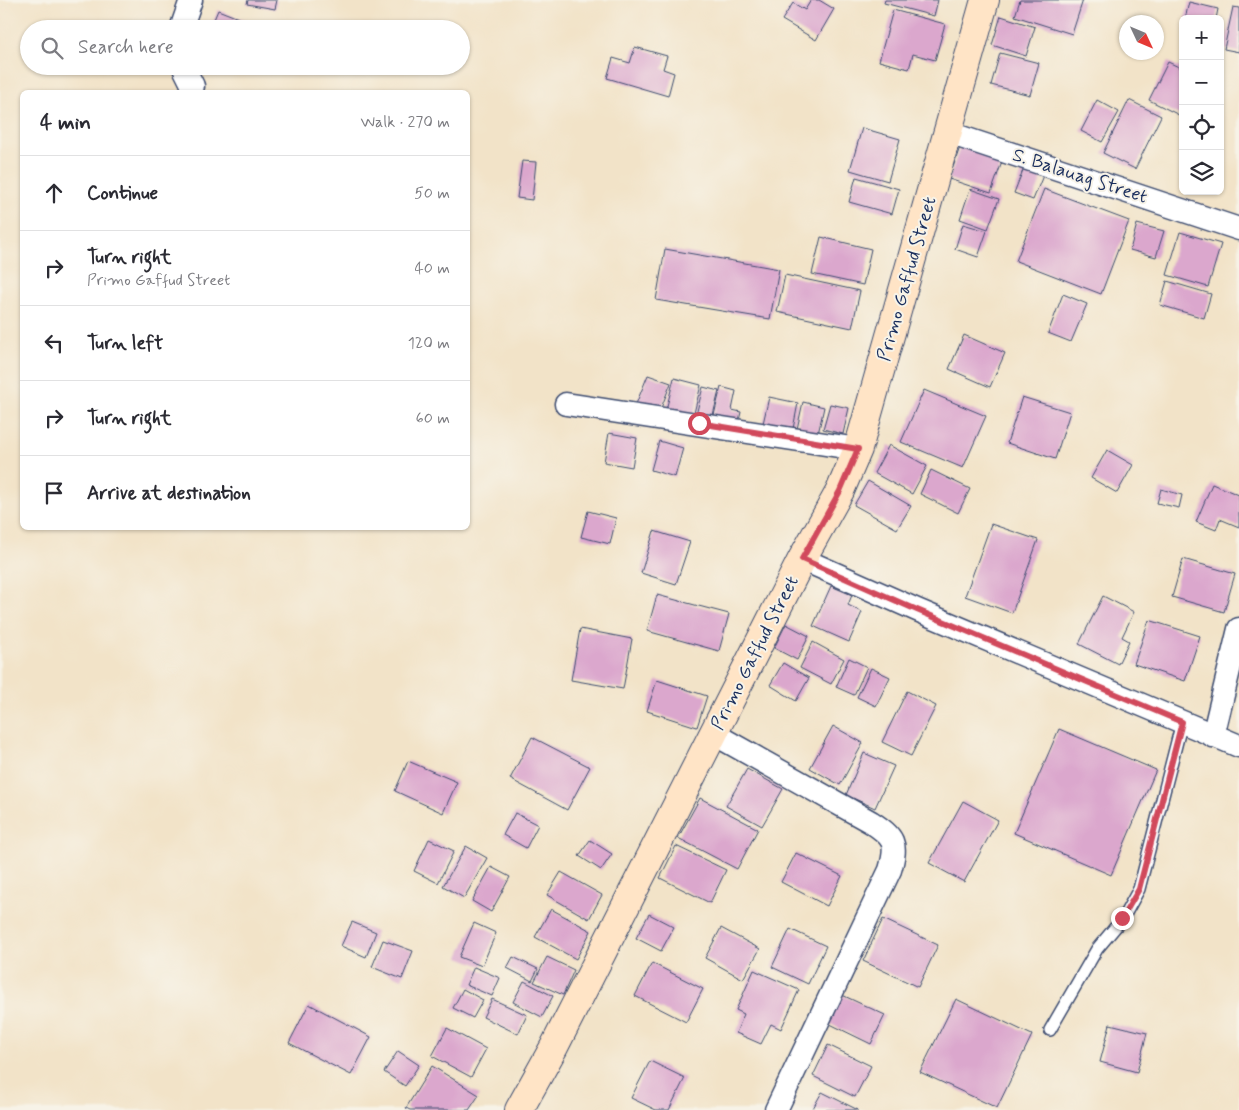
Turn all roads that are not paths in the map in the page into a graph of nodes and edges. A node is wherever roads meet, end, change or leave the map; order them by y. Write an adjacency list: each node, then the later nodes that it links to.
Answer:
1 (191, 0): 3 (street)
2 (985, 0): 6 (main road, Primo Gaffud Street)
3 (184, 20)
4 (188, 75): 5 (street)
5 (192, 90)
6 (949, 133): 7 (street, S. Balauag Street); 9 (main road, Primo Gaffud Street)
7 (1239, 229)
8 (566, 404): 9 (street)
9 (858, 449): 10 (main road, Primo Gaffud Street)
10 (802, 559): 12 (street); 13 (main road, Primo Gaffud Street)
11 (1239, 629): 14 (street)
12 (1182, 722): 14 (street); 16 (lane)
13 (714, 734): 17 (main road, Primo Gaffud Street); 18 (street)
14 (1213, 736): 15 (street)
15 (1239, 746)
16 (1050, 1030)
17 (519, 1110)
18 (776, 1110)

